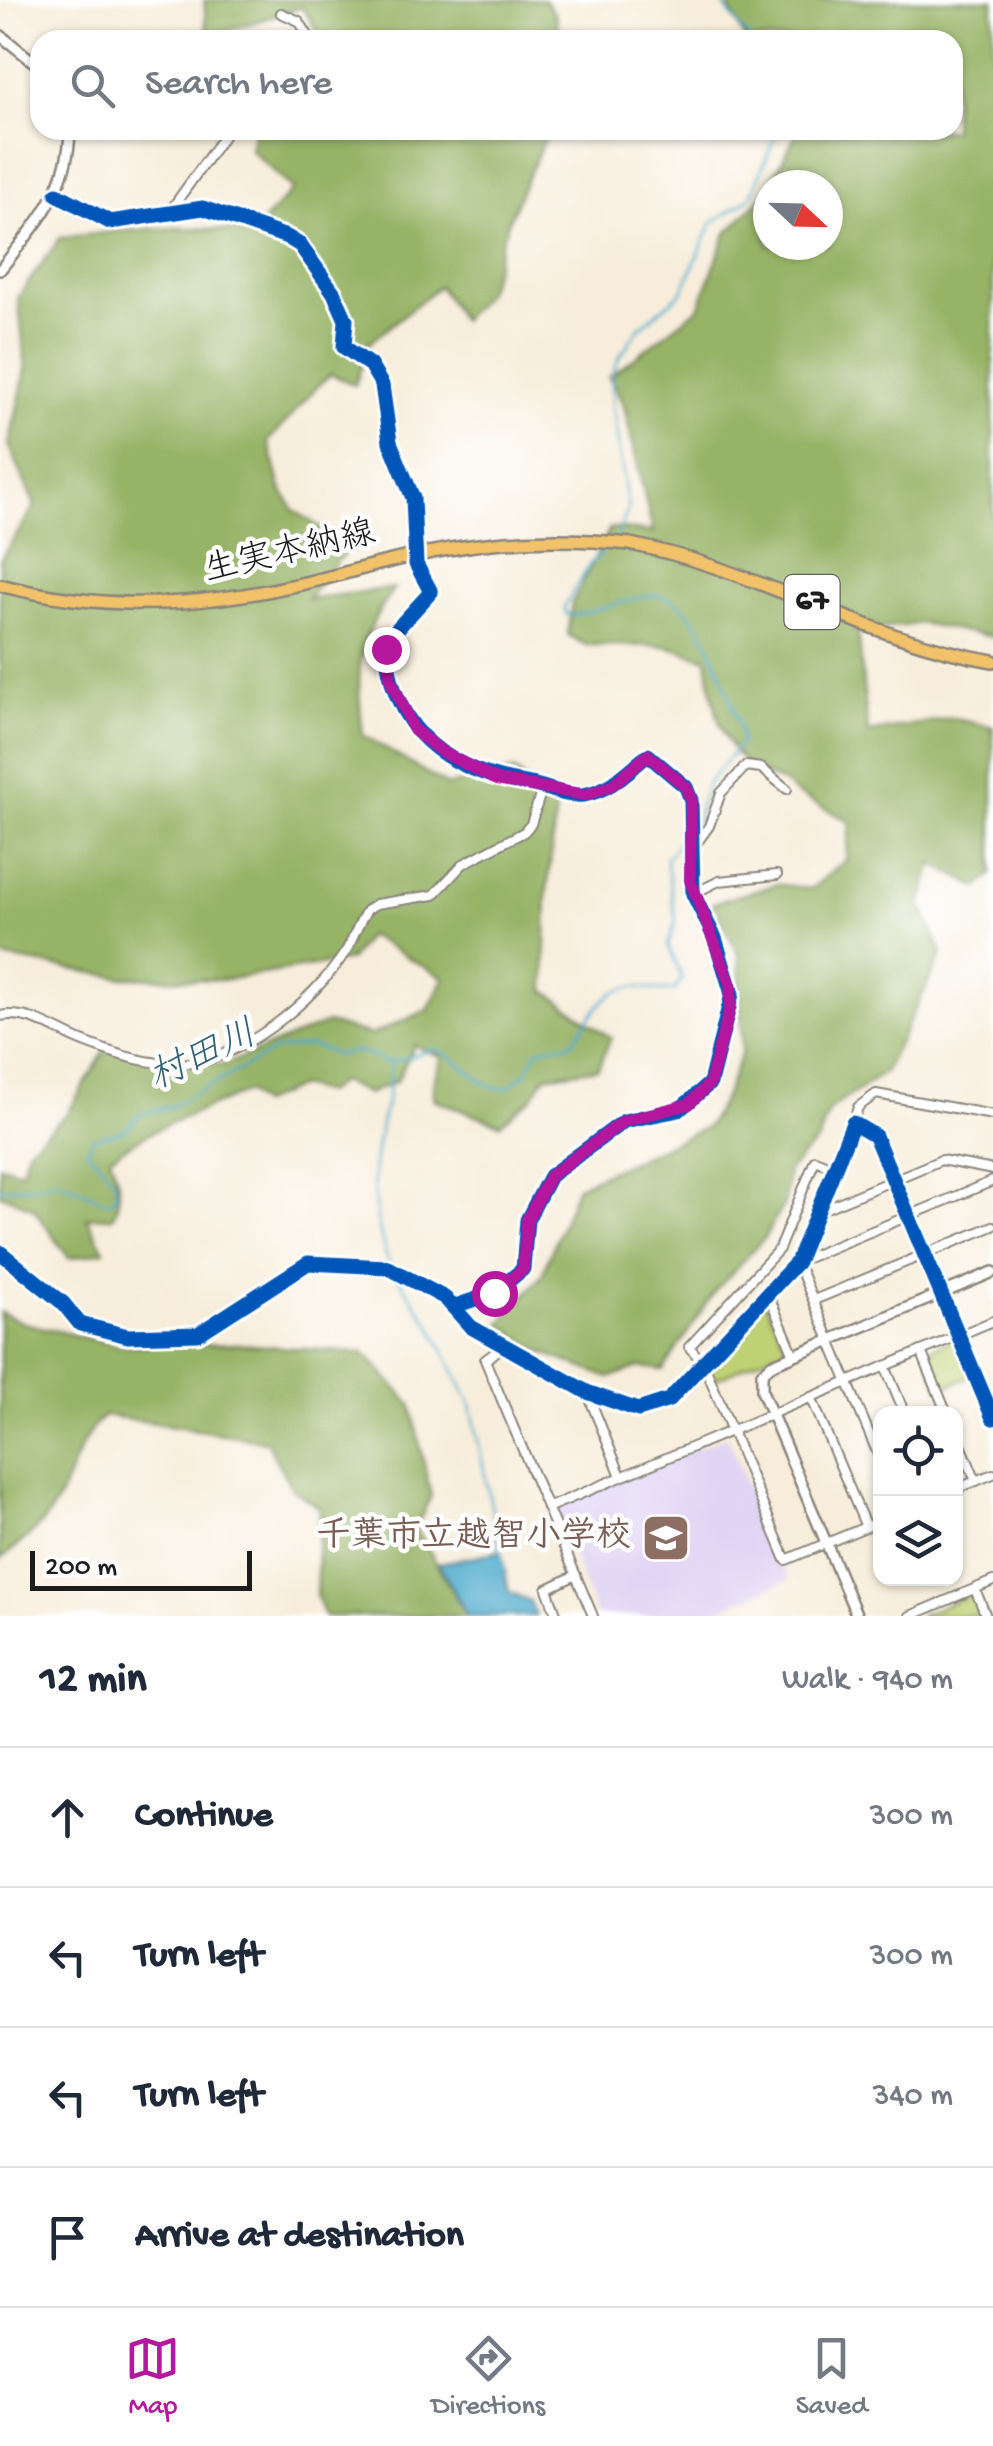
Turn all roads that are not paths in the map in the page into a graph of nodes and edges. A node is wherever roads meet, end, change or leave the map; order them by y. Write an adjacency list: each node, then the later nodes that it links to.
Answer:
1 (281, 13): 2 (street)
2 (305, 30)
3 (0, 35): 4 (street)
4 (30, 60)
5 (70, 140): 7 (street)
6 (221, 140): 8 (street)
7 (57, 194): 8 (street); 9 (street)
8 (167, 215): 12 (street)
9 (0, 270)
10 (0, 585): 11 (main road, 生実本納線 / 67, bridge)
11 (993, 661)
12 (542, 788): 14 (street); 17 (street)
13 (787, 790): 14 (street)
14 (691, 848): 16 (street)
15 (777, 875): 16 (street)
16 (693, 894): 34 (street)
17 (0, 1016)
18 (993, 1115): 19 (street)
19 (853, 1124): 20 (street); 22 (street)
20 (836, 1168): 24 (street); 41 (street)
21 (993, 1170): 22 (street)
22 (893, 1179): 24 (street); 25 (street)
23 (993, 1181): 25 (street)
24 (818, 1211): 29 (street)
25 (908, 1216): 28 (street); 29 (street)
26 (993, 1226): 28 (street)
27 (0, 1252): 34 (street)
28 (924, 1253): 32 (street); 33 (street)
29 (797, 1262): 31 (street); 33 (street)
30 (993, 1272): 32 (street)
31 (768, 1294): 40 (street); 41 (street)
32 (941, 1294): 36 (street); 37 (street)
33 (814, 1300): 37 (street)
34 (455, 1306): 38 (street)
35 (993, 1320): 36 (street)
36 (958, 1335): 39 (street); 49 (street)
37 (831, 1340): 40 (street); 43 (street)
38 (505, 1346): 44 (street); 57 (street)
39 (921, 1351): 42 (street); 47 (street)
40 (794, 1355): 48 (street)
41 (703, 1362): 44 (street); 50 (street)
42 (885, 1366): 43 (street); 46 (street)
43 (848, 1381): 45 (street); 51 (street)
44 (587, 1392): 54 (street)
45 (811, 1397): 48 (street); 59 (street)
46 (902, 1406)
47 (945, 1406)
48 (772, 1414): 50 (street); 60 (street)
49 (993, 1418)
50 (732, 1430): 54 (street); 60 (street)
51 (873, 1442)
52 (963, 1450): 55 (street)
53 (993, 1474): 55 (street)
54 (621, 1476): 57 (street)
55 (976, 1481): 56 (street)
56 (963, 1486)
57 (547, 1508): 61 (street)
58 (873, 1524): 59 (street)
59 (866, 1527): 60 (street)
60 (826, 1544): 66 (street)
61 (576, 1575): 64 (street); 65 (street)
62 (993, 1581): 63 (street)
63 (975, 1589): 67 (street); 68 (street)
64 (557, 1616)
65 (594, 1616)
66 (856, 1616)
67 (910, 1616)
68 (986, 1616)

